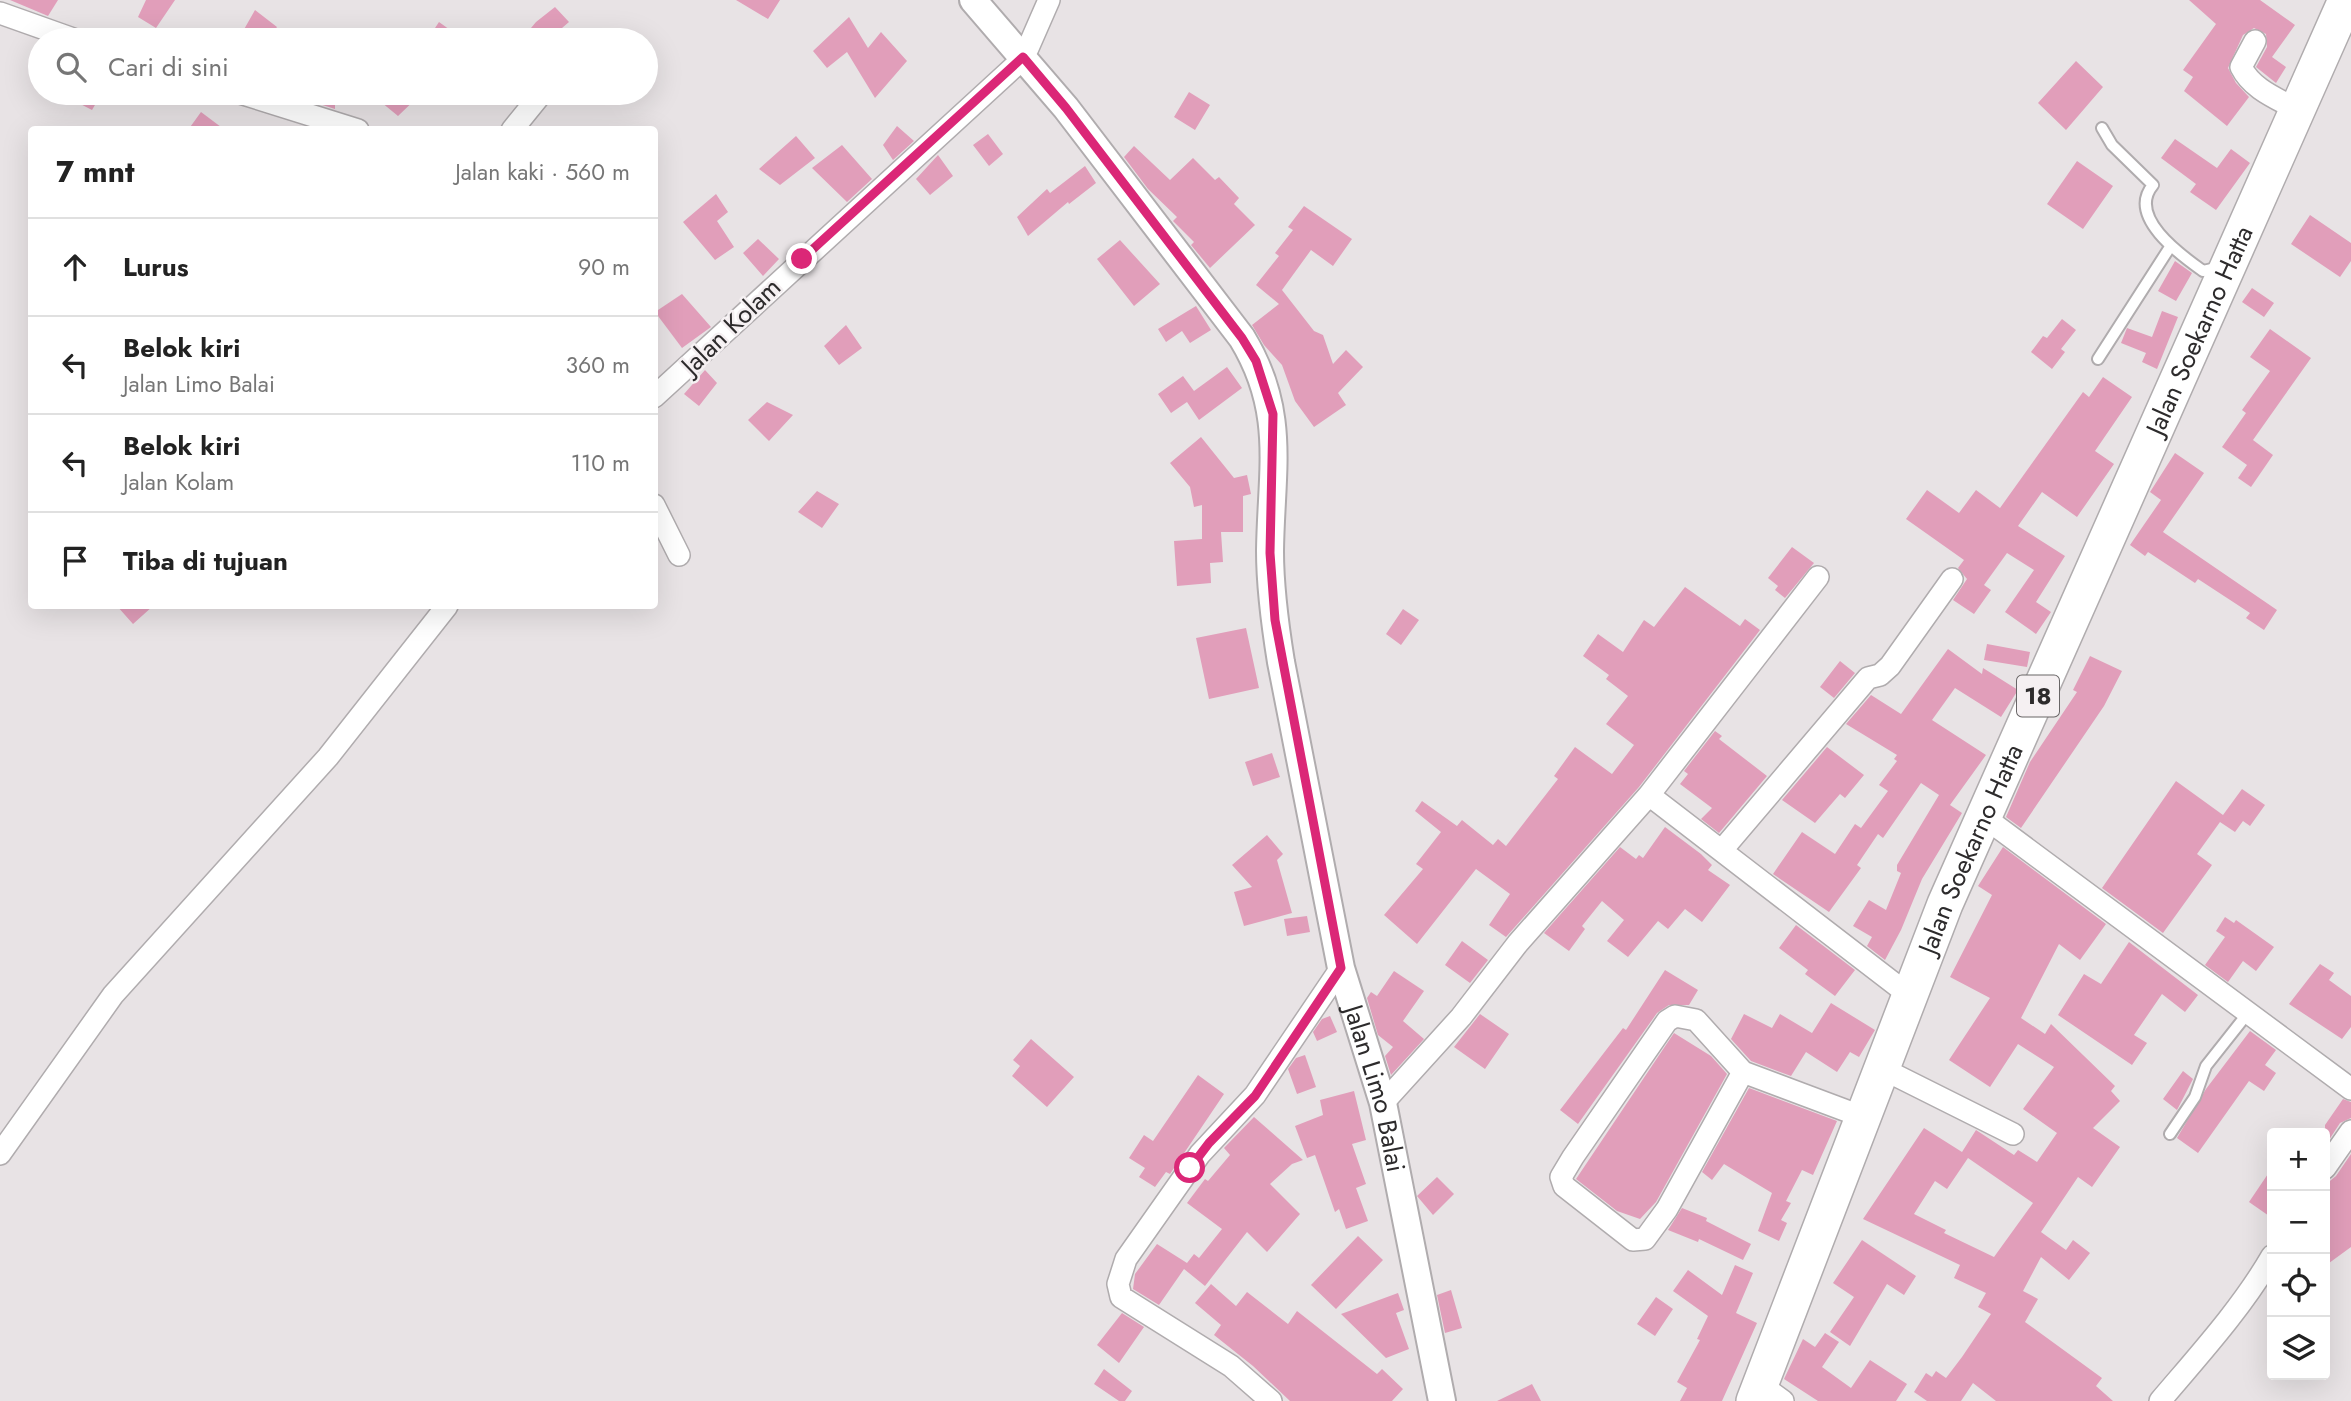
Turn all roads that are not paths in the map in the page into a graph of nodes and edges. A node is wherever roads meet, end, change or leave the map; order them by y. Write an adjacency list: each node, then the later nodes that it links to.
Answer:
1 (974, 0): 7 (street, Jalan Limo Balai)
2 (1049, 0): 7 (street)
3 (2346, 0): 10 (highway, Jalan Soekarno Hatta / 18)
4 (0, 13): 5 (street)
5 (42, 28)
6 (2255, 41): 10 (street)
7 (1023, 57): 17 (street, Jalan Kolam); 26 (street, Jalan Limo Balai)
8 (278, 105): 11 (street)
9 (532, 105): 12 (street)
10 (2296, 109): 15 (highway, Jalan Soekarno Hatta / 18)
11 (345, 126)
12 (515, 126)
13 (2102, 128): 14 (lane)
14 (2170, 247): 15 (lane); 16 (lane)
15 (2230, 265): 24 (highway, Jalan Soekarno Hatta / 18)
16 (2098, 359)
17 (658, 393)
18 (658, 513): 19 (street)
19 (679, 555)
20 (1818, 577): 23 (street)
21 (1952, 579): 25 (street)
22 (445, 609): 37 (street)
23 (1649, 795): 25 (street); 32 (street)
24 (1984, 817): 27 (highway, Jalan Soekarno Hatta / 18); 28 (street)
25 (1722, 850): 27 (street)
26 (1341, 968): 32 (street, Jalan Limo Balai); 41 (street)
27 (1909, 995): 29 (highway, Jalan Soekarno Hatta / 18)
28 (2249, 1013): 31 (street); 36 (lane)
29 (1881, 1068): 33 (highway, Jalan Soekarno Hatta / 18); 35 (street)
30 (1743, 1072): 30 (street); 33 (street)
31 (2351, 1089)
32 (1382, 1103): 42 (street, Jalan Limo Balai)
33 (1863, 1117): 40 (highway, Jalan Soekarno Hatta / 18)
34 (2351, 1131): 38 (street)
35 (2013, 1134)
36 (2170, 1134)
37 (0, 1154)
38 (2330, 1161)
39 (2267, 1262): 43 (street)
40 (1766, 1396)
41 (1271, 1401)
42 (1442, 1401)
43 (2160, 1401)

